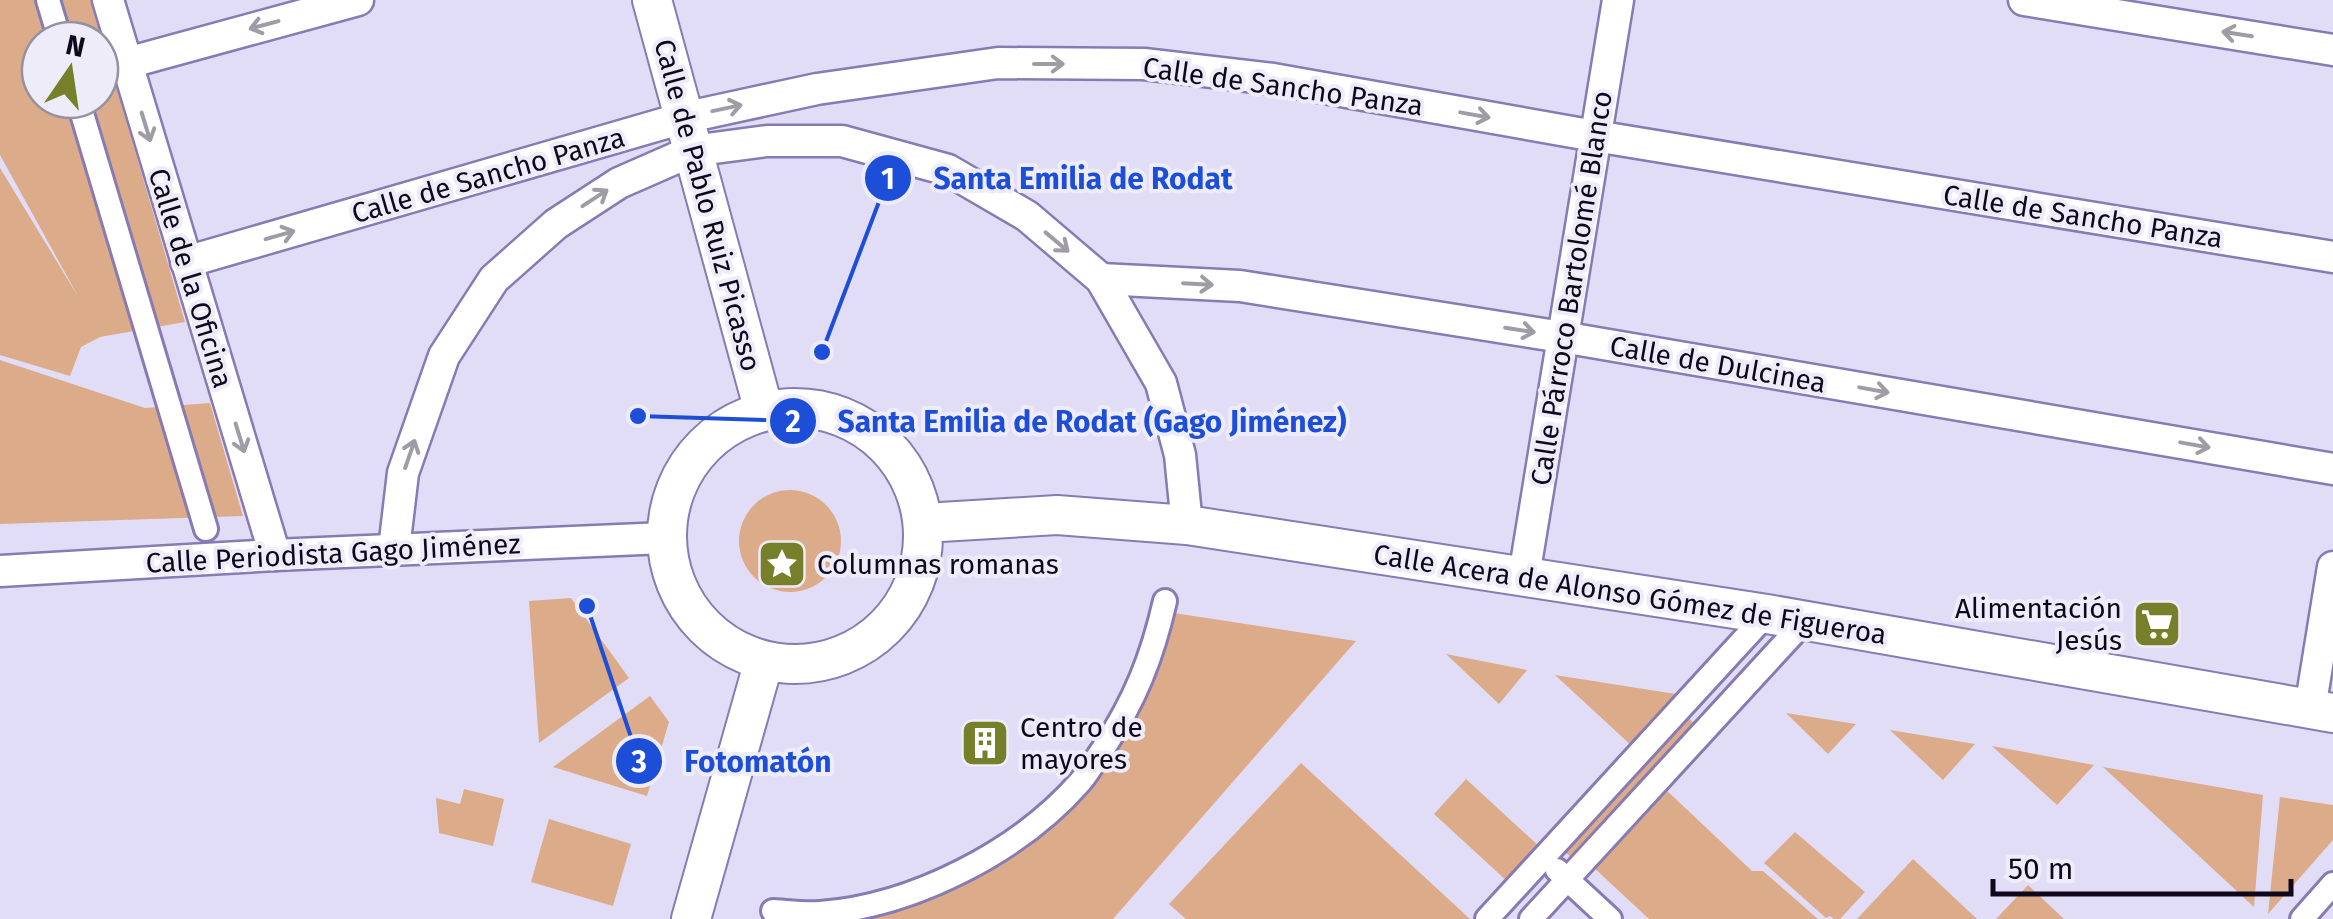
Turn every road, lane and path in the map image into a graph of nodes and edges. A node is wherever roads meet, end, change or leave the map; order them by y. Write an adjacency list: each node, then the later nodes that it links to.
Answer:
1 (108, 0): 7 (street, Calle de la Oficina)
2 (358, 0): 7 (street, one-way to 7)
3 (652, 0): 9 (street, Calle de Pablo Ruiz Picasso)
4 (1618, 0): 10 (street, Calle Párroco Bartolomé Blanco)
5 (2024, 0): 6 (street, one-way to 5)
6 (2333, 50)
7 (127, 63): 12 (street, Calle de la Oficina, one-way to 12)
8 (84, 120): 19 (street, Calle de la Oficina)
9 (688, 135): 10 (street, Calle de Sancho Panza, one-way to 10); 12 (street, Calle de Sancho Panza, one-way to 9); 13 (street, one-way to 13); 15 (street, Calle de Pablo Ruiz Picasso); 21 (street, one-way to 9)
10 (1595, 136): 11 (street, Calle de Sancho Panza); 14 (street, Calle Párroco Bartolomé Blanco)
11 (2333, 257)
12 (186, 262): 22 (street, Calle de la Oficina, one-way to 22)
13 (1101, 279): 14 (street, Calle de Dulcinea, one-way to 14); 18 (street)
14 (1562, 337): 16 (street, Calle de Dulcinea, one-way to 16); 25 (street, Calle Párroco Bartolomé Blanco)
15 (764, 411): 17 (street); 20 (street)
16 (2333, 469)
17 (924, 524): 18 (street, Calle Acera de Alonso Gómez de Figueroa); 29 (street)
18 (1187, 525): 25 (street, Calle Acera de Alonso Gómez de Figueroa)
19 (206, 529)
20 (666, 538): 21 (street, Calle Periodista Gago Jiménez); 29 (street)
21 (394, 549): 22 (street, Calle Periodista Gago Jiménez)
22 (275, 555): 24 (street, Calle Periodista Gago Jiménez)
23 (2333, 567): 30 (street)
24 (0, 571)
25 (1524, 576): 27 (street, Calle Acera de Alonso Gómez de Figueroa)
26 (1165, 601): 34 (street)
27 (1767, 614): 28 (street, Calle Acera de Alonso Gómez de Figueroa); 31 (street)
28 (1806, 621): 30 (street, Calle Acera de Alonso Gómez de Figueroa); 32 (street)
29 (764, 660): 35 (street)
30 (2321, 711)
31 (1544, 857): 32 (street); 36 (street)
32 (1568, 880): 37 (street); 38 (street)
33 (2333, 884): 39 (street)
34 (774, 911)
35 (691, 919)
36 (1487, 919)
37 (1531, 919)
38 (1610, 919)
39 (2302, 919)

